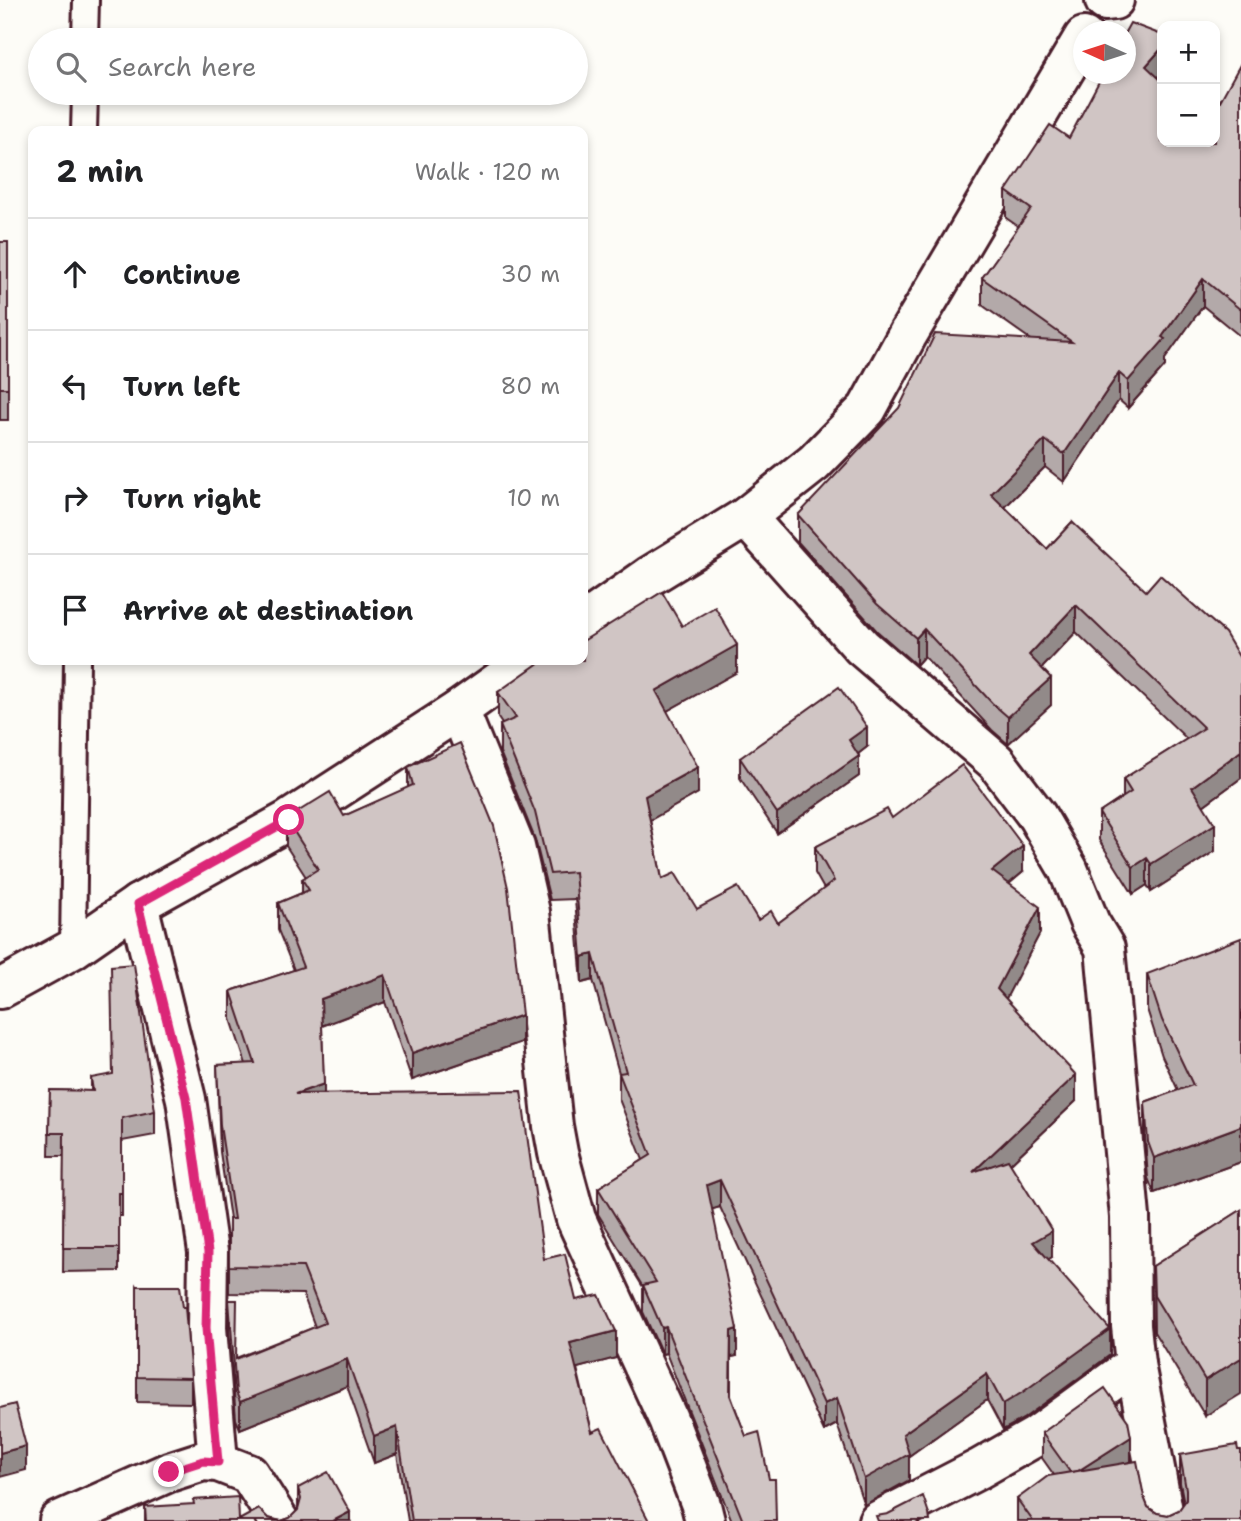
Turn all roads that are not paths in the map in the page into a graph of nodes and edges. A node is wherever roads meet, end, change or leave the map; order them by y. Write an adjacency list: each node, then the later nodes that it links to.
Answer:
1 (86, 0): 5 (lane)
2 (1105, 0): 3 (street); 4 (street)
3 (1114, 0)
4 (1093, 21)
5 (85, 28)
6 (1073, 54): 9 (street)
7 (85, 105): 8 (lane)
8 (84, 126)
9 (746, 517): 10 (street); 17 (street)
10 (588, 619)
11 (77, 665): 15 (lane)
12 (522, 665): 13 (street)
13 (459, 710): 14 (street); 21 (street)
14 (138, 904): 15 (street); 18 (street)
15 (74, 948): 16 (street)
16 (0, 989)
17 (1135, 1364): 22 (street); 23 (street)
18 (218, 1462): 19 (street); 20 (street)
19 (59, 1521)
20 (279, 1521)
21 (705, 1521)
22 (878, 1521)
23 (1165, 1521)

